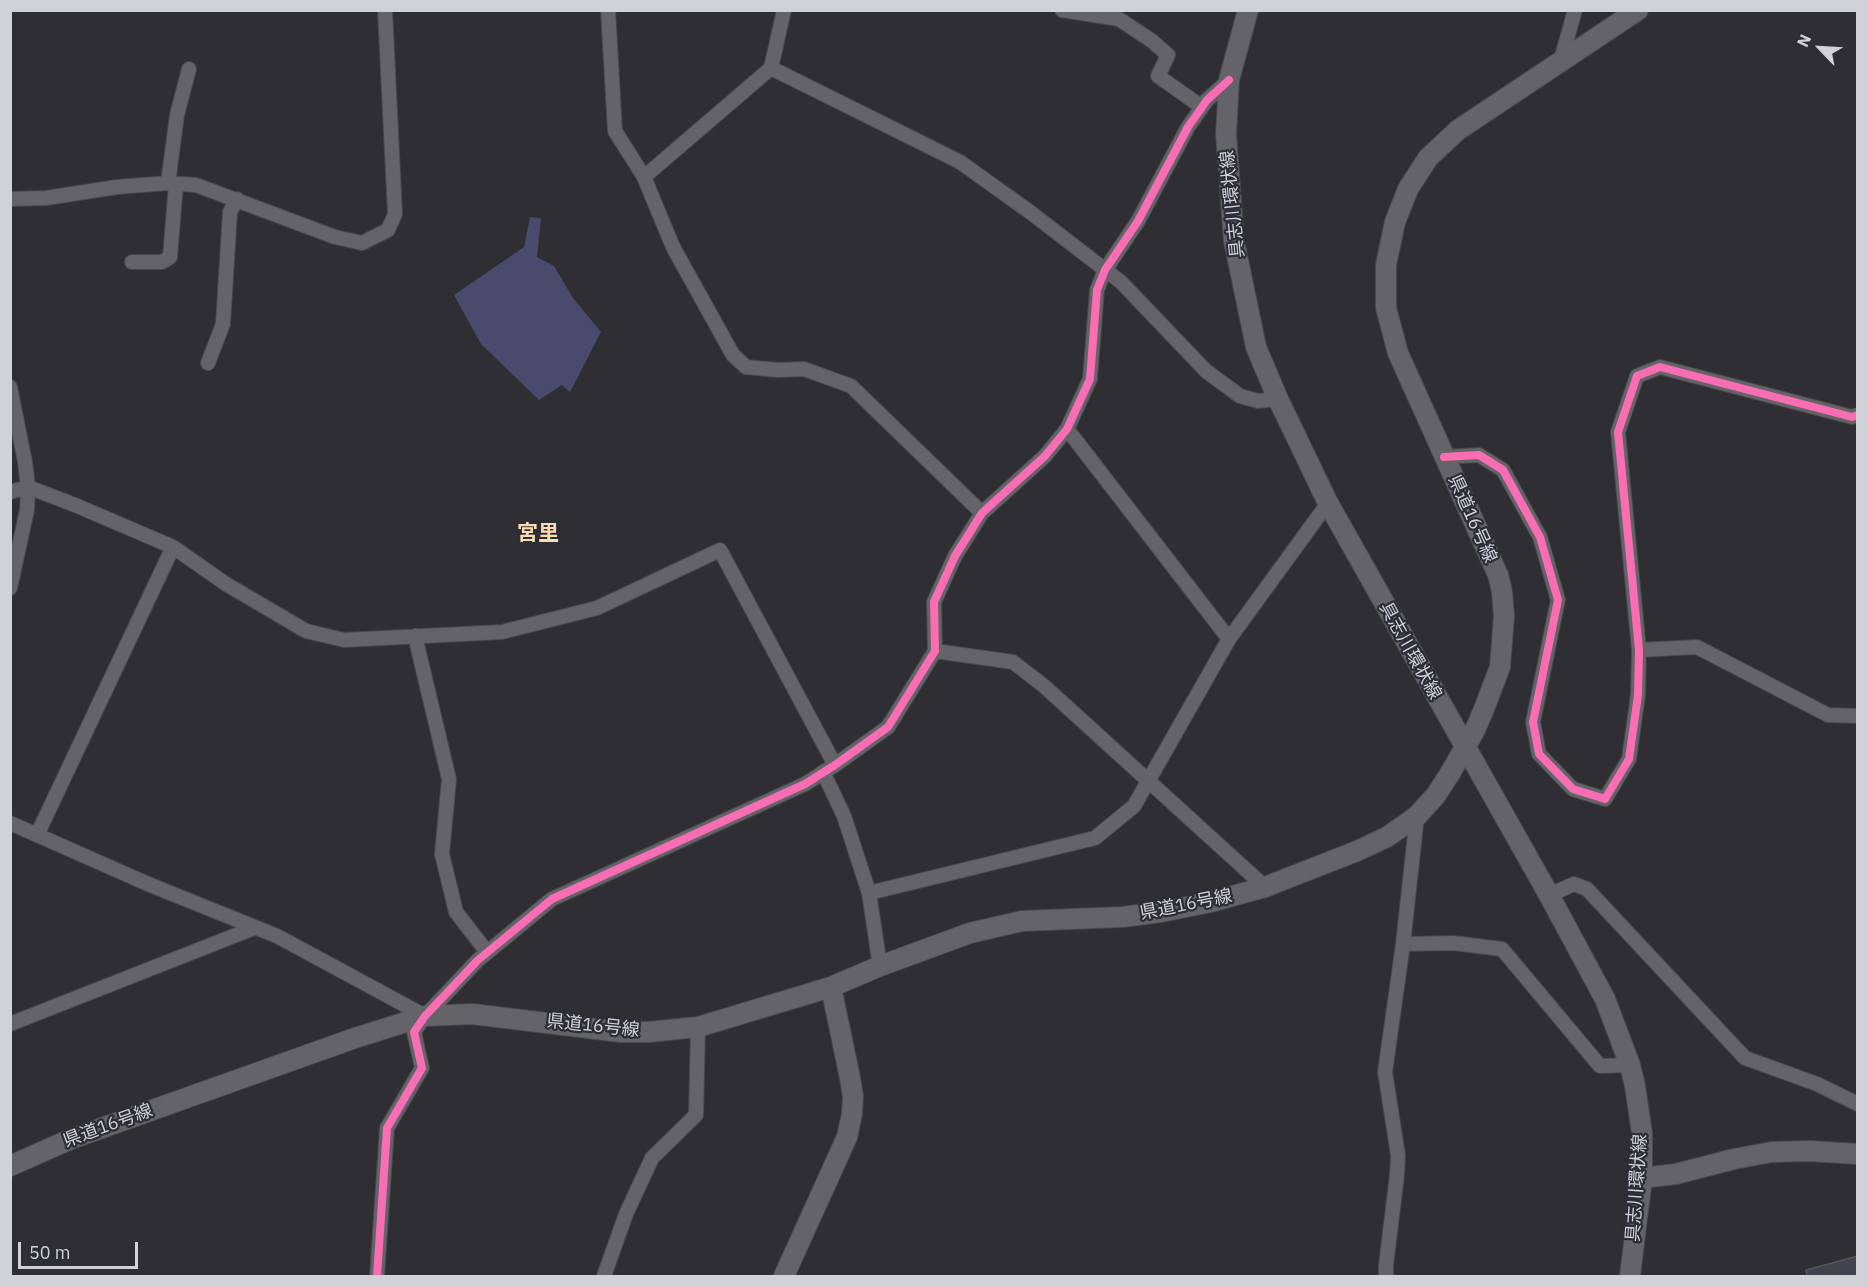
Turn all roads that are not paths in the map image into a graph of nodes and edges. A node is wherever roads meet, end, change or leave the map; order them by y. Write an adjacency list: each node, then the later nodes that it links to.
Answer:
1 (385, 10): 16 (street)
2 (608, 10): 13 (street)
3 (784, 10): 9 (street)
4 (1062, 10): 12 (street)
5 (1248, 10): 11 (main road, 具志川環状線)
6 (1575, 10): 8 (street)
7 (1638, 10): 8 (main road, 県道16号線)
8 (1561, 60): 24 (main road, 県道16号線)
9 (771, 68): 13 (street); 18 (street)
10 (189, 69): 14 (street)
11 (1229, 80): 12 (street); 21 (main road, 具志川環状線)
12 (1202, 107): 18 (street)
13 (644, 177): 28 (street)
14 (172, 183): 15 (street); 16 (street); 17 (street)
15 (10, 199)
16 (237, 200): 19 (street)
17 (132, 262)
18 (1105, 270): 21 (street); 23 (street)
19 (208, 363)
20 (10, 387): 25 (street)
21 (1278, 399): 27 (main road, 具志川環状線)
22 (1857, 415): 33 (street)
23 (1067, 429): 28 (street); 32 (street)
24 (1444, 457): 33 (street); 36 (main road, 県道16号線)
25 (28, 487): 26 (street); 29 (street); 30 (street)
26 (10, 492)
27 (1328, 503): 32 (street); 36 (main road, 具志川環状線)
28 (982, 513): 34 (street)
29 (173, 547): 31 (street); 41 (street)
30 (10, 588)
31 (415, 636): 37 (street); 47 (street)
32 (1229, 639): 38 (street)
33 (1639, 650): 35 (street)
34 (935, 651): 37 (street); 38 (street)
35 (1857, 716)
36 (1465, 748): 39 (main road, 県道16号線); 44 (main road, 具志川環状線)
37 (829, 769): 43 (street); 47 (street)
38 (1148, 780): 42 (street); 43 (street)
39 (1417, 816): 42 (main road, 県道16号線); 46 (street)
40 (10, 823): 41 (street)
41 (37, 836): 45 (street)
42 (1265, 887): 48 (main road, 県道16号線)
43 (869, 892): 48 (street)
44 (1549, 895): 53 (main road, 具志川環状線); 54 (street)
45 (254, 928): 50 (street); 51 (street)
46 (1403, 944): 53 (street); 61 (street)
47 (488, 952): 50 (street)
48 (879, 966): 49 (main road, 県道16号線)
49 (831, 987): 52 (main road, 県道16号線); 60 (main road)
50 (425, 1016): 52 (main road, 県道16号線); 56 (main road, 県道16号線); 58 (street)
51 (10, 1024)
52 (698, 1027): 59 (street)
53 (1630, 1065): 57 (main road, 具志川環状線)
54 (1857, 1104)
55 (1857, 1154): 57 (main road)
56 (10, 1166)
57 (1642, 1178): 62 (main road, 具志川環状線)
58 (377, 1276)
59 (604, 1276)
60 (783, 1276)
61 (1386, 1276)
62 (1630, 1276)

